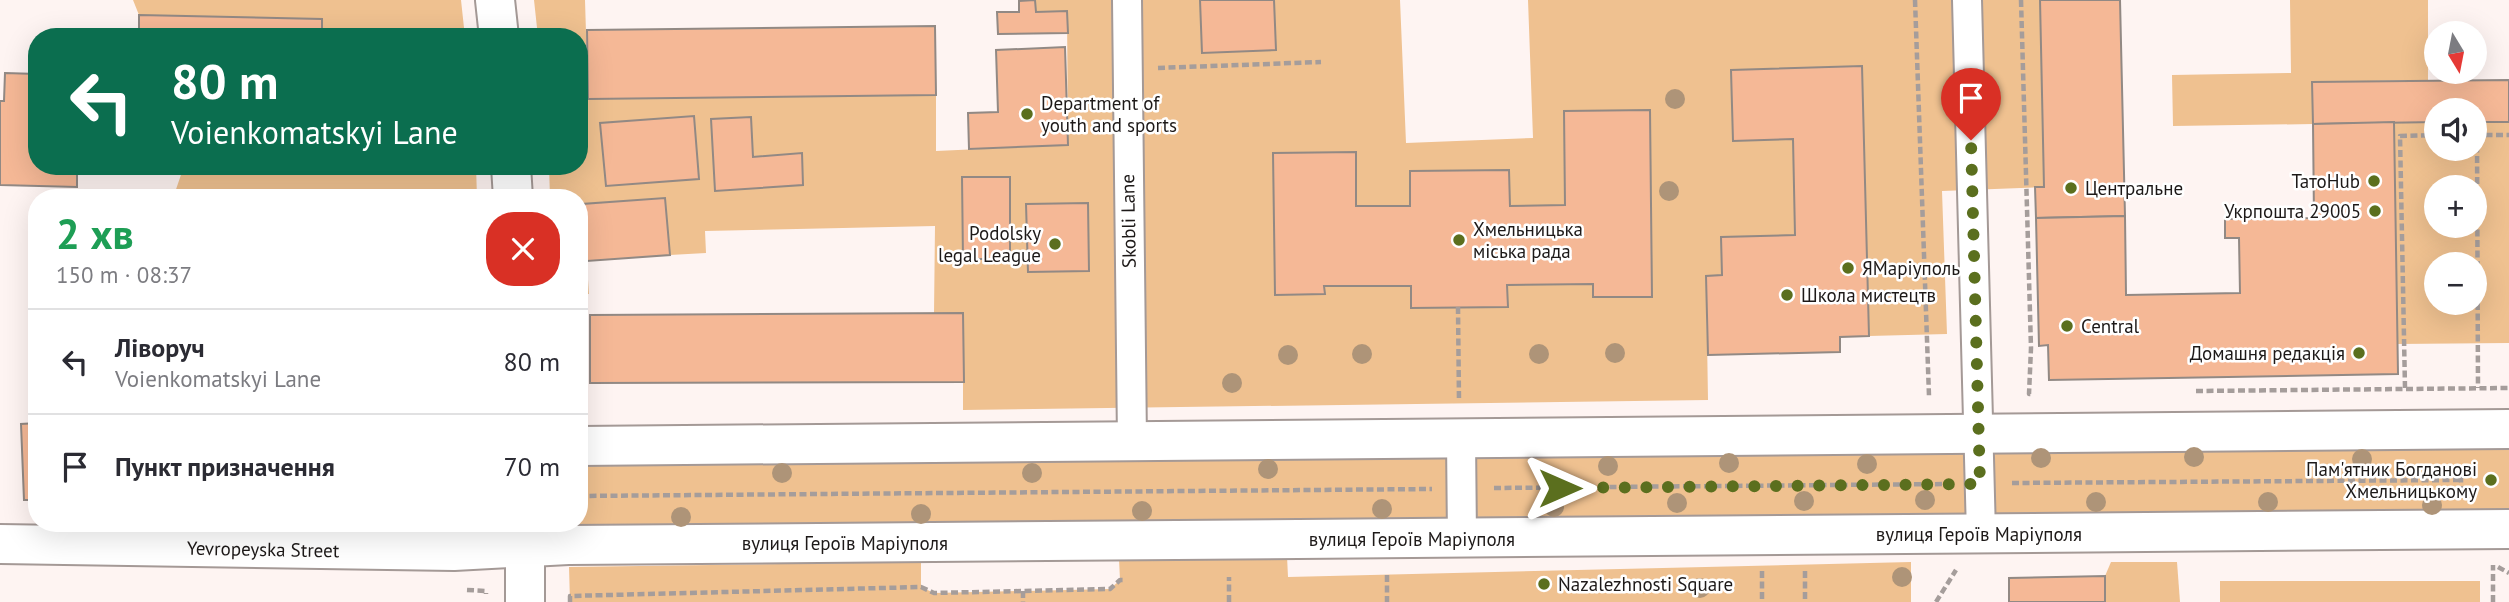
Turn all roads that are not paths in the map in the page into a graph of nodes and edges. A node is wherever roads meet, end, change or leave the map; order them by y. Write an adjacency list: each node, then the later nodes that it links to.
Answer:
1 (495, 0): 4 (street)
2 (1127, 0): 8 (street, Skobli Lane)
3 (1967, 0): 7 (street)
4 (498, 28)
5 (1460, 422): 7 (street); 8 (street); 12 (street)
6 (2509, 429): 7 (street)
7 (1979, 434): 14 (street)
8 (1132, 441): 9 (street)
9 (588, 446)
10 (2509, 529): 14 (street, вулиця Героїв Маріуполя)
11 (525, 535): 12 (street, вулиця Героїв Маріуполя); 13 (street, Yevropeyska Street); 15 (street)
12 (1462, 538): 14 (street, вулиця Героїв Маріуполя)
13 (0, 544)
14 (1971, 548)
15 (525, 602)

